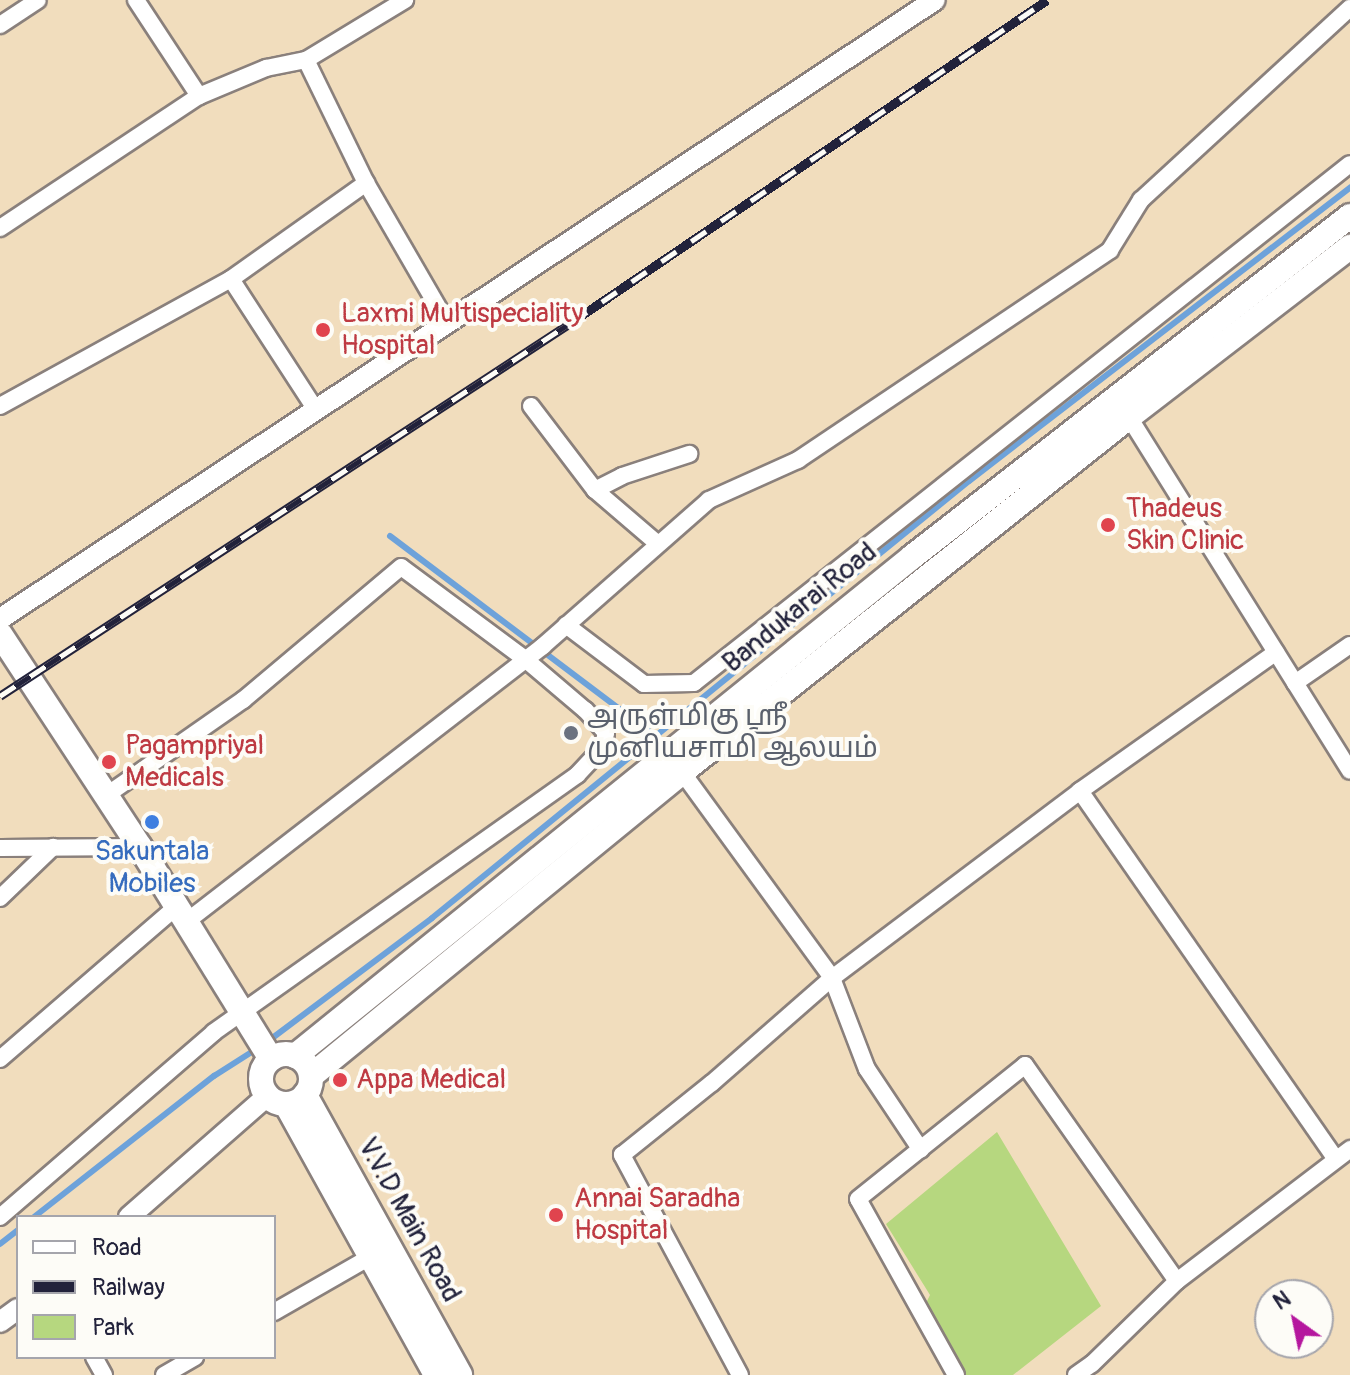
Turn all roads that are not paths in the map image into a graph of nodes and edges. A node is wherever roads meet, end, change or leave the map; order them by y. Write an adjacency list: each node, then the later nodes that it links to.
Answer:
1 (38, 0): 6 (street)
2 (136, 0): 8 (street)
3 (405, 0): 7 (street)
4 (935, 0): 15 (street)
5 (1350, 8): 22 (street)
6 (0, 25)
7 (306, 60): 8 (street); 10 (street)
8 (199, 96): 12 (street)
9 (1350, 164): 24 (street)
10 (366, 183): 14 (street); 15 (street)
11 (1350, 216): 42 (main road, Bandukarai Road)
12 (0, 228)
13 (1350, 247): 19 (main road, Bandukarai Road)
14 (231, 279): 16 (street); 18 (street)
15 (447, 323): 18 (street)
16 (0, 406)
17 (531, 406): 21 (street)
18 (316, 410): 23 (street)
19 (1129, 417): 27 (street); 31 (main road, Bandukarai Road)
20 (689, 454): 21 (street)
21 (595, 490): 22 (street)
22 (658, 544): 24 (street)
23 (0, 619)
24 (566, 625): 28 (street)
25 (0, 634): 33 (main road)
26 (1350, 645): 29 (street)
27 (1276, 652): 29 (street); 32 (street)
28 (533, 653): 33 (street); 38 (street); 40 (street)
29 (1295, 683): 30 (street)
30 (1350, 771)
31 (682, 772): 39 (street); 44 (main road, Bandukarai Road)
32 (1080, 791): 39 (street); 46 (street)
33 (107, 795): 35 (main road)
34 (53, 847): 35 (street); 36 (street); 37 (street)
35 (140, 847): 38 (main road)
36 (0, 848)
37 (0, 898)
38 (182, 914): 40 (main road); 43 (street)
39 (832, 978): 45 (street); 57 (street)
40 (249, 1020): 41 (main road); 48 (street)
41 (270, 1055): 42 (main road); 44 (main road)
42 (295, 1056): 44 (main road)
43 (0, 1059)
44 (292, 1093): 47 (street); 49 (main road, V.V.D Main Road); 56 (main road, V.V.D Main Road)
45 (921, 1150): 50 (street); 58 (street)
46 (1343, 1154): 50 (street)
47 (132, 1215)
48 (0, 1217)
49 (370, 1257): 51 (street); 54 (main road, V.V.D Main Road)
50 (1177, 1281): 53 (street)
51 (276, 1311)
52 (192, 1359): 55 (street)
53 (1096, 1370): 59 (street)
54 (433, 1374)
55 (164, 1375)
56 (460, 1375)
57 (740, 1375)
58 (956, 1375)
59 (1076, 1375)

